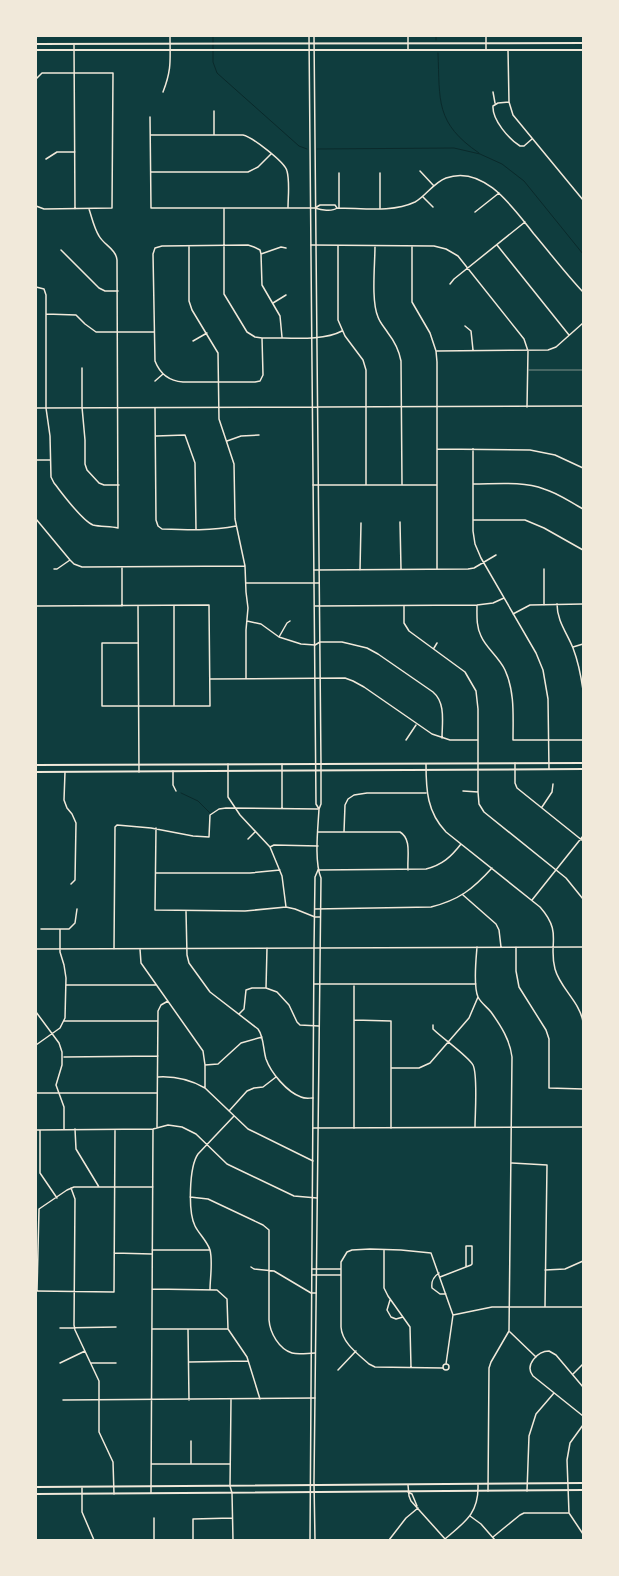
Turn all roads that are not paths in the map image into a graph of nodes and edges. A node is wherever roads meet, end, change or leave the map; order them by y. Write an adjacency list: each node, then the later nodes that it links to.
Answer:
1 (170, 36): 6 (street)
2 (309, 36): 7 (street)
3 (314, 36): 11 (street)
4 (408, 36): 12 (street)
5 (486, 36): 13 (street)
6 (170, 43): 7 (main road); 10 (main road); 17 (street)
7 (309, 43): 11 (main road); 18 (street)
8 (583, 43): 13 (main road)
9 (36, 44): 10 (main road)
10 (74, 44): 22 (street)
11 (314, 44): 12 (main road); 19 (street)
12 (408, 44): 13 (main road); 20 (street)
13 (486, 44): 14 (street)
14 (486, 49): 15 (main road); 20 (main road)
15 (508, 49): 21 (main road); 26 (street)
16 (36, 50): 22 (main road)
17 (171, 50): 18 (main road); 22 (main road); 24 (street)
18 (309, 50): 19 (main road); 48 (street)
19 (314, 50): 20 (main road); 49 (street)
20 (408, 50)
21 (583, 50)
22 (75, 51): 23 (street)
23 (75, 73): 28 (street); 34 (street); 53 (street)
24 (163, 92)
25 (493, 92): 27 (street)
26 (508, 102): 27 (street); 33 (street)
27 (495, 104): 33 (street)
28 (36, 110)
29 (214, 111): 31 (street)
30 (150, 117): 32 (street)
31 (214, 134): 32 (street); 35 (street)
32 (151, 135): 38 (street)
33 (533, 138): 44 (street)
34 (74, 152): 36 (street); 52 (street)
35 (271, 154): 38 (street); 47 (street)
36 (46, 159)
37 (420, 171): 41 (street)
38 (151, 172): 54 (street)
39 (339, 173): 50 (street)
40 (380, 173): 51 (street)
41 (434, 186): 42 (street); 43 (street)
42 (499, 193): 55 (street); 56 (street)
43 (423, 197): 46 (street); 51 (street)
44 (583, 200)
45 (36, 206): 52 (street)
46 (433, 207)
47 (288, 208): 48 (street); 54 (street)
48 (310, 208): 49 (street); 58 (street)
49 (315, 208): 50 (street); 50 (street); 61 (street)
50 (338, 208): 51 (street)
51 (380, 208)
52 (75, 209): 53 (street)
53 (89, 209): 71 (street)
54 (224, 209): 57 (street)
55 (475, 212)
56 (525, 222): 59 (street); 72 (street)
57 (224, 245): 60 (street); 67 (street); 86 (street)
58 (311, 245): 61 (street); 84 (street)
59 (497, 245): 68 (street); 82 (street)
60 (189, 246): 80 (street); 81 (street)
61 (316, 246): 62 (street); 85 (street)
62 (338, 246): 63 (street); 78 (street)
63 (375, 246): 64 (street); 103 (street)
64 (412, 246): 68 (street); 89 (street)
65 (286, 248): 67 (street)
66 (61, 250): 71 (street)
67 (261, 254): 74 (street)
68 (468, 268): 69 (street); 90 (street)
69 (450, 284)
70 (36, 287): 75 (street)
71 (118, 291): 79 (street)
72 (583, 292)
73 (286, 295): 74 (street)
74 (273, 303): 83 (street)
75 (46, 314): 79 (street); 107 (street)
76 (583, 323): 82 (street)
77 (465, 326): 88 (street)
78 (342, 331): 85 (street); 102 (street)
79 (118, 332): 80 (street); 108 (street)
80 (154, 332): 94 (street)
81 (207, 333): 87 (street); 96 (street)
82 (569, 335): 90 (street)
83 (282, 337): 84 (street); 86 (street)
84 (312, 337): 85 (street); 97 (street)
85 (316, 337): 101 (street)
86 (262, 338): 96 (street)
87 (193, 341)
88 (473, 350): 89 (street); 90 (street)
89 (436, 351): 104 (street)
90 (528, 351): 92 (street)
91 (82, 368): 99 (street)
92 (528, 370): 93 (lane); 105 (street)
93 (583, 370)
94 (163, 374): 95 (street); 96 (street)
95 (155, 381)
96 (219, 382): 100 (street)
97 (312, 406): 100 (street); 101 (street); 120 (street)
98 (583, 406): 105 (street)
99 (82, 407): 107 (street); 108 (street); 119 (street)
100 (219, 407): 109 (street); 112 (street)
101 (317, 407): 102 (street); 124 (street)
102 (366, 407): 103 (street); 121 (street)
103 (402, 407): 104 (street); 122 (street)
104 (438, 407): 105 (street); 113 (street)
105 (528, 407)
106 (36, 408): 107 (street)
107 (46, 408): 116 (street)
108 (118, 408): 109 (street); 119 (street)
109 (155, 408): 111 (street)
110 (259, 435): 112 (street)
111 (156, 436): 131 (street); 131 (street)
112 (227, 441): 130 (street)
113 (437, 449): 114 (street); 123 (street)
114 (473, 449): 117 (street); 118 (street)
115 (36, 460): 116 (street)
116 (50, 460): 119 (street)
117 (583, 468)
118 (473, 484): 125 (street); 127 (street)
119 (119, 485)
120 (314, 485): 124 (street); 142 (street)
121 (366, 485): 122 (street); 124 (street)
122 (402, 485): 123 (street)
123 (437, 485): 140 (street)
124 (318, 486): 143 (street)
125 (583, 509)
126 (36, 519): 134 (street)
127 (473, 520): 132 (street); 135 (street)
128 (400, 522): 139 (street)
129 (361, 523): 144 (street)
130 (236, 526): 131 (street); 136 (street)
131 (196, 529)
132 (583, 550)
133 (496, 555): 135 (street)
134 (70, 560): 137 (street); 138 (street)
135 (484, 563): 140 (street); 148 (street)
136 (245, 566): 137 (street); 145 (street)
137 (122, 567): 154 (street)
138 (54, 569)
139 (401, 569): 140 (street); 144 (street)
140 (438, 569)
141 (544, 569): 152 (street)
142 (314, 570): 143 (street); 146 (street)
143 (319, 570): 144 (street); 147 (street)
144 (360, 570)
145 (246, 583): 146 (street); 161 (street)
146 (315, 583): 147 (street); 157 (street)
147 (319, 583): 158 (street)
148 (504, 598): 151 (street); 160 (street)
149 (557, 604): 150 (street); 152 (street); 169 (street)
150 (583, 604)
151 (477, 605): 159 (street); 182 (street)
152 (544, 605): 160 (street)
153 (36, 606): 154 (street)
154 (122, 606): 155 (street)
155 (138, 606): 156 (street); 165 (street)
156 (174, 606): 173 (street); 177 (street)
157 (315, 606): 158 (street); 168 (street)
158 (320, 606): 159 (street); 164 (street)
159 (404, 606): 170 (street)
160 (513, 614): 182 (street)
161 (246, 621): 163 (street); 174 (street)
162 (290, 621): 163 (street)
163 (279, 637): 168 (street)
164 (320, 642): 168 (street); 172 (street); 179 (street)
165 (138, 643): 176 (street); 176 (street)
166 (437, 643): 170 (street)
167 (583, 644): 169 (street)
168 (315, 645): 171 (street)
169 (572, 647): 175 (street)
170 (434, 648): 181 (street)
171 (316, 678): 172 (street); 174 (street); 190 (street)
172 (320, 678): 178 (street); 191 (street)
173 (210, 679): 174 (street); 177 (street)
174 (246, 679)
175 (583, 690)
176 (139, 706): 177 (street); 194 (street)
177 (174, 706)
178 (416, 725): 179 (street); 180 (street)
179 (442, 738): 181 (street)
180 (406, 740)
181 (478, 740): 184 (street)
182 (549, 740): 183 (street); 186 (street)
183 (583, 740)
184 (478, 763): 185 (main road); 192 (main road); 197 (street)
185 (515, 763): 186 (main road); 198 (street)
186 (549, 763): 187 (main road); 199 (street)
187 (583, 763)
188 (228, 764): 189 (main road); 194 (main road); 201 (street)
189 (282, 764): 190 (main road); 202 (street)
190 (316, 764): 191 (main road); 203 (street)
191 (322, 764): 192 (main road); 204 (street)
192 (426, 764): 196 (street)
193 (36, 765): 194 (main road)
194 (139, 765): 207 (street)
195 (583, 769): 199 (main road)
196 (426, 770): 197 (main road); 204 (main road); 212 (street)
197 (478, 770): 198 (main road); 211 (street)
198 (515, 770): 199 (main road); 213 (street)
199 (548, 770)
200 (173, 771): 201 (main road); 207 (main road); 209 (street)
201 (228, 771): 202 (main road); 214 (street)
202 (282, 771): 203 (main road); 215 (street)
203 (316, 771): 204 (main road); 216 (street)
204 (321, 771): 216 (street)
205 (36, 772): 206 (main road)
206 (65, 772): 207 (main road); 233 (street)
207 (139, 772)
208 (553, 784): 213 (street)
209 (176, 791)
210 (463, 791): 211 (street)
211 (478, 792): 231 (street)
212 (426, 793): 220 (street); 224 (street)
213 (542, 807): 223 (street)
214 (235, 808): 215 (street); 217 (street); 218 (street)
215 (282, 808): 216 (street)
216 (319, 808): 219 (street)
217 (156, 828): 232 (street); 257 (street)
218 (255, 832): 222 (street); 226 (street)
219 (318, 832): 220 (street); 225 (street)
220 (344, 832): 230 (street)
221 (583, 836): 223 (street)
222 (248, 839)
223 (582, 840): 231 (street)
224 (461, 844): 227 (street); 230 (street)
225 (318, 846): 226 (street); 229 (street)
226 (270, 847): 228 (street)
227 (492, 868): 234 (street); 236 (street)
228 (280, 870): 232 (street); 237 (street)
229 (318, 870): 230 (street); 239 (street); 240 (street)
230 (408, 870)
231 (556, 870): 235 (street); 236 (street)
232 (156, 873): 241 (street)
233 (72, 884)
234 (463, 895): 240 (street); 248 (street)
235 (583, 899)
236 (532, 900): 250 (street)
237 (286, 907): 241 (street); 242 (street)
238 (78, 909): 245 (street)
239 (315, 909): 240 (street); 242 (street)
240 (320, 909): 243 (street)
241 (186, 911): 251 (street)
242 (315, 917): 243 (street); 253 (street)
243 (320, 917): 254 (street)
244 (41, 929): 245 (street)
245 (60, 930): 256 (street)
246 (583, 946): 250 (street)
247 (477, 947): 248 (street); 254 (street); 261 (street)
248 (501, 947): 249 (street)
249 (516, 947): 250 (street); 289 (street)
250 (554, 947): 270 (street)
251 (187, 948): 252 (street); 258 (street); 269 (street)
252 (267, 948): 253 (street); 265 (street)
253 (314, 948): 254 (street); 259 (street)
254 (319, 948): 260 (street)
255 (36, 949): 256 (street)
256 (60, 949): 257 (street); 262 (street)
257 (114, 949): 258 (street)
258 (140, 949): 263 (street)
259 (314, 984): 260 (street); 276 (street)
260 (319, 984): 264 (street); 277 (street)
261 (476, 984): 264 (street); 266 (street)
262 (66, 985): 263 (street); 272 (street)
263 (156, 985): 267 (street)
264 (354, 985): 271 (street)
265 (266, 988): 269 (street); 276 (street)
266 (478, 997): 280 (street); 298 (street)
267 (168, 1001): 273 (street); 284 (street)
268 (36, 1012): 278 (street)
269 (239, 1014): 279 (street)
270 (582, 1015): 274 (street)
271 (354, 1020): 285 (street); 303 (street)
272 (64, 1021): 273 (street); 278 (street)
273 (158, 1021): 282 (street)
274 (583, 1022)
275 (433, 1025): 280 (street)
276 (314, 1026): 277 (street); 293 (street)
277 (319, 1026): 294 (street)
278 (52, 1033): 281 (street); 283 (street)
279 (262, 1037): 284 (street); 287 (street)
280 (448, 1043): 285 (street); 297 (street)
281 (36, 1045)
282 (158, 1056): 283 (street); 286 (street)
283 (63, 1057): 291 (street)
284 (206, 1065): 288 (street)
285 (391, 1068): 304 (street)
286 (158, 1077): 288 (street); 292 (street)
287 (276, 1077): 293 (street); 295 (street)
288 (205, 1088): 295 (street)
289 (583, 1089)
290 (36, 1093): 291 (street)
291 (59, 1093): 292 (street); 305 (street)
292 (157, 1093): 300 (street)
293 (313, 1098): 294 (street); 301 (street)
294 (318, 1098): 302 (street)
295 (229, 1111): 296 (street)
296 (234, 1116): 311 (street); 313 (street)
297 (475, 1127): 298 (street); 304 (street)
298 (512, 1127): 299 (street); 314 (street)
299 (583, 1127)
300 (157, 1128): 310 (street); 311 (street)
301 (313, 1128): 302 (street); 313 (street)
302 (318, 1128): 303 (street); 322 (street)
303 (354, 1128): 304 (street)
304 (391, 1128)
305 (64, 1129): 306 (street); 309 (street)
306 (76, 1129): 307 (street); 315 (street)
307 (115, 1129): 310 (street); 316 (street)
308 (36, 1130): 309 (street)
309 (40, 1130): 321 (street)
310 (153, 1130): 317 (street)
311 (207, 1144): 319 (street); 320 (street)
312 (583, 1144): 323 (street)
313 (312, 1161): 320 (street)
314 (511, 1163): 336 (street); 352 (street)
315 (99, 1187): 316 (street); 318 (street)
316 (115, 1187): 317 (street); 327 (street)
317 (153, 1187): 324 (street)
318 (71, 1188): 321 (street); 345 (street)
319 (190, 1196): 325 (street); 335 (street)
320 (312, 1197): 322 (street); 332 (street)
321 (57, 1198): 344 (street)
322 (317, 1198): 333 (street)
323 (583, 1224)
324 (152, 1250): 325 (street); 328 (street)
325 (210, 1250): 343 (street)
326 (384, 1250): 334 (street); 337 (street); 349 (street)
327 (114, 1253): 328 (street); 345 (street)
328 (152, 1254): 342 (street)
329 (583, 1261): 336 (street)
330 (251, 1267): 335 (street)
331 (466, 1267): 331 (street); 341 (street)
332 (312, 1269): 333 (street); 338 (street)
333 (317, 1269): 334 (street); 339 (street)
334 (341, 1269): 340 (street)
335 (269, 1270): 346 (street); 364 (street)
336 (545, 1270): 350 (street)
337 (439, 1272): 341 (street); 348 (street)
338 (312, 1275): 339 (street); 346 (street)
339 (316, 1275): 340 (street); 347 (street)
340 (341, 1275): 363 (street)
341 (440, 1277): 348 (street)
342 (152, 1290): 343 (street); 360 (street)
343 (210, 1290): 359 (street)
344 (37, 1291): 345 (street)
345 (74, 1292): 355 (street)
346 (311, 1293): 347 (street); 364 (street)
347 (316, 1293): 365 (street)
348 (446, 1294): 353 (street)
349 (390, 1300): 354 (street); 354 (street)
350 (545, 1307): 351 (street); 352 (street)
351 (583, 1307)
352 (509, 1308): 353 (street); 361 (street)
353 (452, 1315): 372 (street)
354 (403, 1317): 374 (street)
355 (74, 1327): 356 (street); 357 (street); 362 (street)
356 (116, 1327)
357 (60, 1328)
358 (188, 1329): 359 (street); 360 (street); 368 (street)
359 (228, 1329): 367 (street)
360 (152, 1330): 386 (street)
361 (509, 1331): 366 (street); 396 (street)
362 (85, 1351): 369 (street); 370 (street)
363 (356, 1351): 374 (street); 376 (street)
364 (310, 1353): 365 (street); 380 (street)
365 (315, 1353): 381 (street)
366 (536, 1357): 377 (street); 379 (street)
367 (248, 1361): 368 (street); 383 (street)
368 (189, 1362): 387 (street)
369 (60, 1363)
370 (91, 1363): 371 (street); 385 (street)
371 (116, 1363)
372 (446, 1364): 375 (street); 375 (street)
373 (583, 1364): 377 (street)
374 (411, 1367): 375 (street)
375 (443, 1368)
376 (338, 1370)
377 (572, 1374): 378 (street)
378 (583, 1387)
379 (554, 1393): 388 (street); 397 (street)
380 (310, 1398): 381 (street); 383 (street); 399 (street)
381 (315, 1398): 400 (street)
382 (231, 1399): 383 (street); 387 (street); 393 (street)
383 (260, 1399)
384 (63, 1400): 385 (street)
385 (99, 1400): 386 (street); 404 (street)
386 (152, 1400): 387 (street); 391 (street)
387 (189, 1400)
388 (583, 1416)
389 (583, 1425): 398 (street)
390 (191, 1441): 392 (street)
391 (152, 1464): 392 (street); 405 (street)
392 (191, 1464): 393 (street)
393 (230, 1464): 402 (street)
394 (583, 1483): 398 (main road)
395 (478, 1484): 396 (main road); 401 (main road); 409 (street)
396 (488, 1484): 397 (main road); 410 (street)
397 (527, 1484): 398 (main road); 411 (street)
398 (567, 1484): 407 (street)
399 (309, 1485): 400 (main road); 402 (main road); 412 (street)
400 (314, 1485): 401 (main road); 416 (street)
401 (408, 1485): 413 (street)
402 (230, 1486): 405 (main road); 415 (street)
403 (36, 1487): 406 (main road)
404 (114, 1487): 405 (main road); 406 (main road); 419 (street)
405 (151, 1487): 414 (street)
406 (82, 1488): 418 (street)
407 (569, 1490): 408 (main road); 411 (main road); 421 (street)
408 (583, 1490)
409 (478, 1491): 410 (main road); 413 (main road); 422 (street)
410 (488, 1491): 411 (main road)
411 (527, 1491)
412 (309, 1492): 415 (main road); 416 (main road); 431 (street)
413 (408, 1492): 416 (main road); 420 (street)
414 (151, 1493): 415 (main road); 419 (main road)
415 (232, 1493): 424 (street)
416 (314, 1493): 432 (street)
417 (36, 1494): 418 (main road)
418 (82, 1494): 419 (main road); 427 (street)
419 (114, 1494)
420 (418, 1508): 433 (street); 434 (street)
421 (569, 1513): 425 (street); 426 (street)
422 (470, 1516): 426 (street); 434 (street)
423 (154, 1518): 428 (street)
424 (233, 1518): 429 (street); 430 (street)
425 (583, 1534)
426 (493, 1537): 435 (street)
427 (94, 1540)
428 (154, 1540)
429 (193, 1540)
430 (232, 1540)
431 (310, 1540)
432 (315, 1540)
433 (390, 1540)
434 (446, 1540)
435 (495, 1540)

